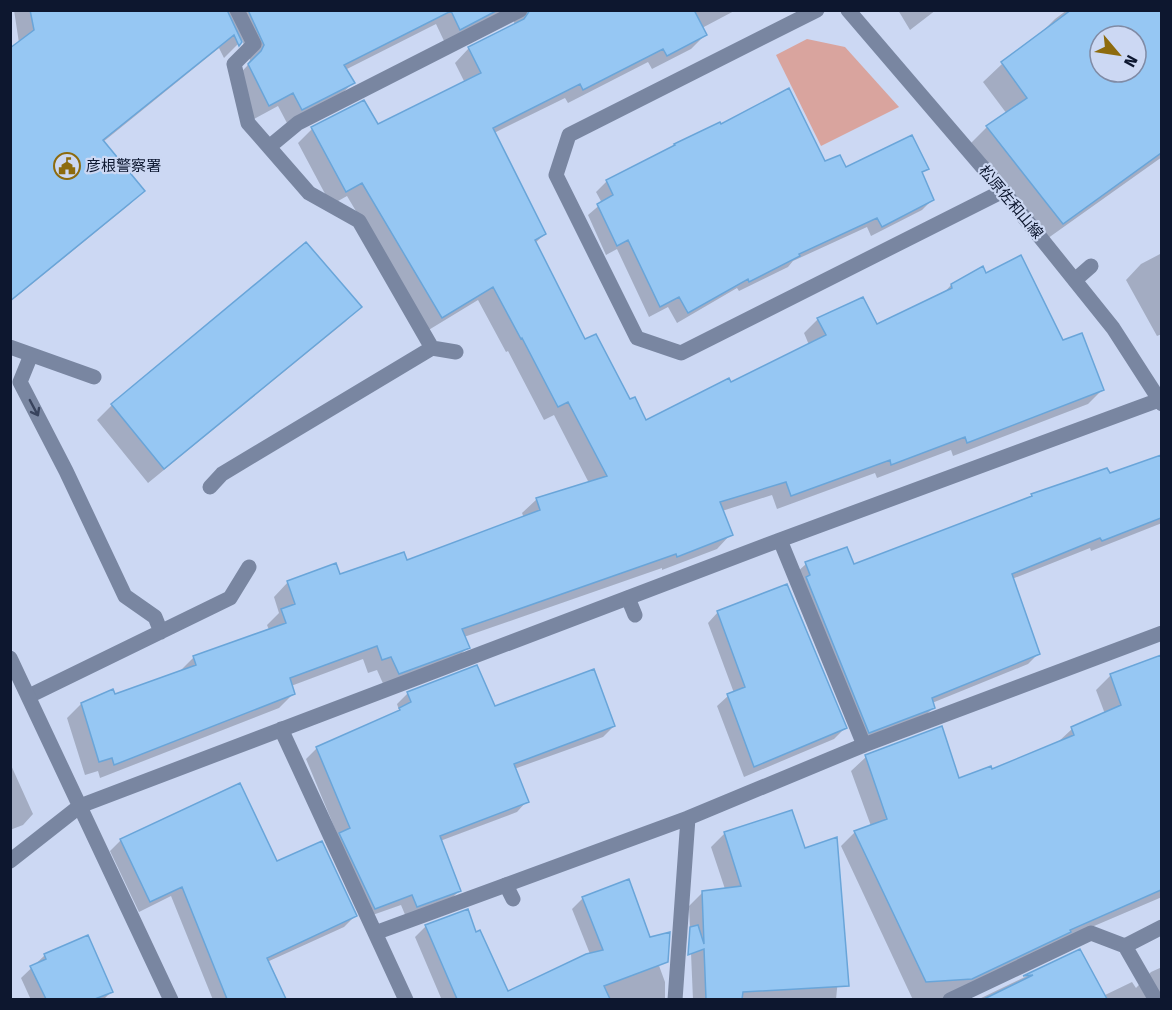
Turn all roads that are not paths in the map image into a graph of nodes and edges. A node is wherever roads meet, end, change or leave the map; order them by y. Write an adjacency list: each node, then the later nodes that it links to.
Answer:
1 (237, 10): 5 (street)
2 (519, 10): 5 (street)
3 (817, 10): 6 (street)
4 (848, 10): 6 (street, 松原佐和山線)
5 (269, 147): 10 (street)
6 (1003, 191): 8 (street, 松原佐和山線)
7 (1091, 266): 8 (street)
8 (1075, 280): 14 (street, 松原佐和山線)
9 (10, 347): 12 (street)
10 (432, 348): 11 (street); 15 (street)
11 (456, 352)
12 (31, 355): 13 (street); 20 (street, one-way to 20)
13 (94, 377)
14 (1161, 401): 16 (street)
15 (210, 488)
16 (780, 540): 18 (street); 25 (street)
17 (249, 567): 20 (street)
18 (628, 598): 19 (street); 24 (street)
19 (635, 615)
20 (161, 632): 23 (street)
21 (1161, 633): 25 (street)
22 (12, 667): 23 (street)
23 (29, 696): 26 (street)
24 (280, 729): 26 (street); 32 (street)
25 (864, 745): 27 (street)
26 (81, 806): 28 (street); 34 (street)
27 (688, 818): 29 (street); 36 (street)
28 (10, 861)
29 (506, 885): 30 (street); 32 (street)
30 (513, 899)
31 (1161, 927): 33 (street)
32 (375, 933): 35 (street)
33 (1125, 946): 37 (street); 38 (street)
34 (171, 999)
35 (406, 999)
36 (675, 999)
37 (950, 999)
38 (1156, 999)

